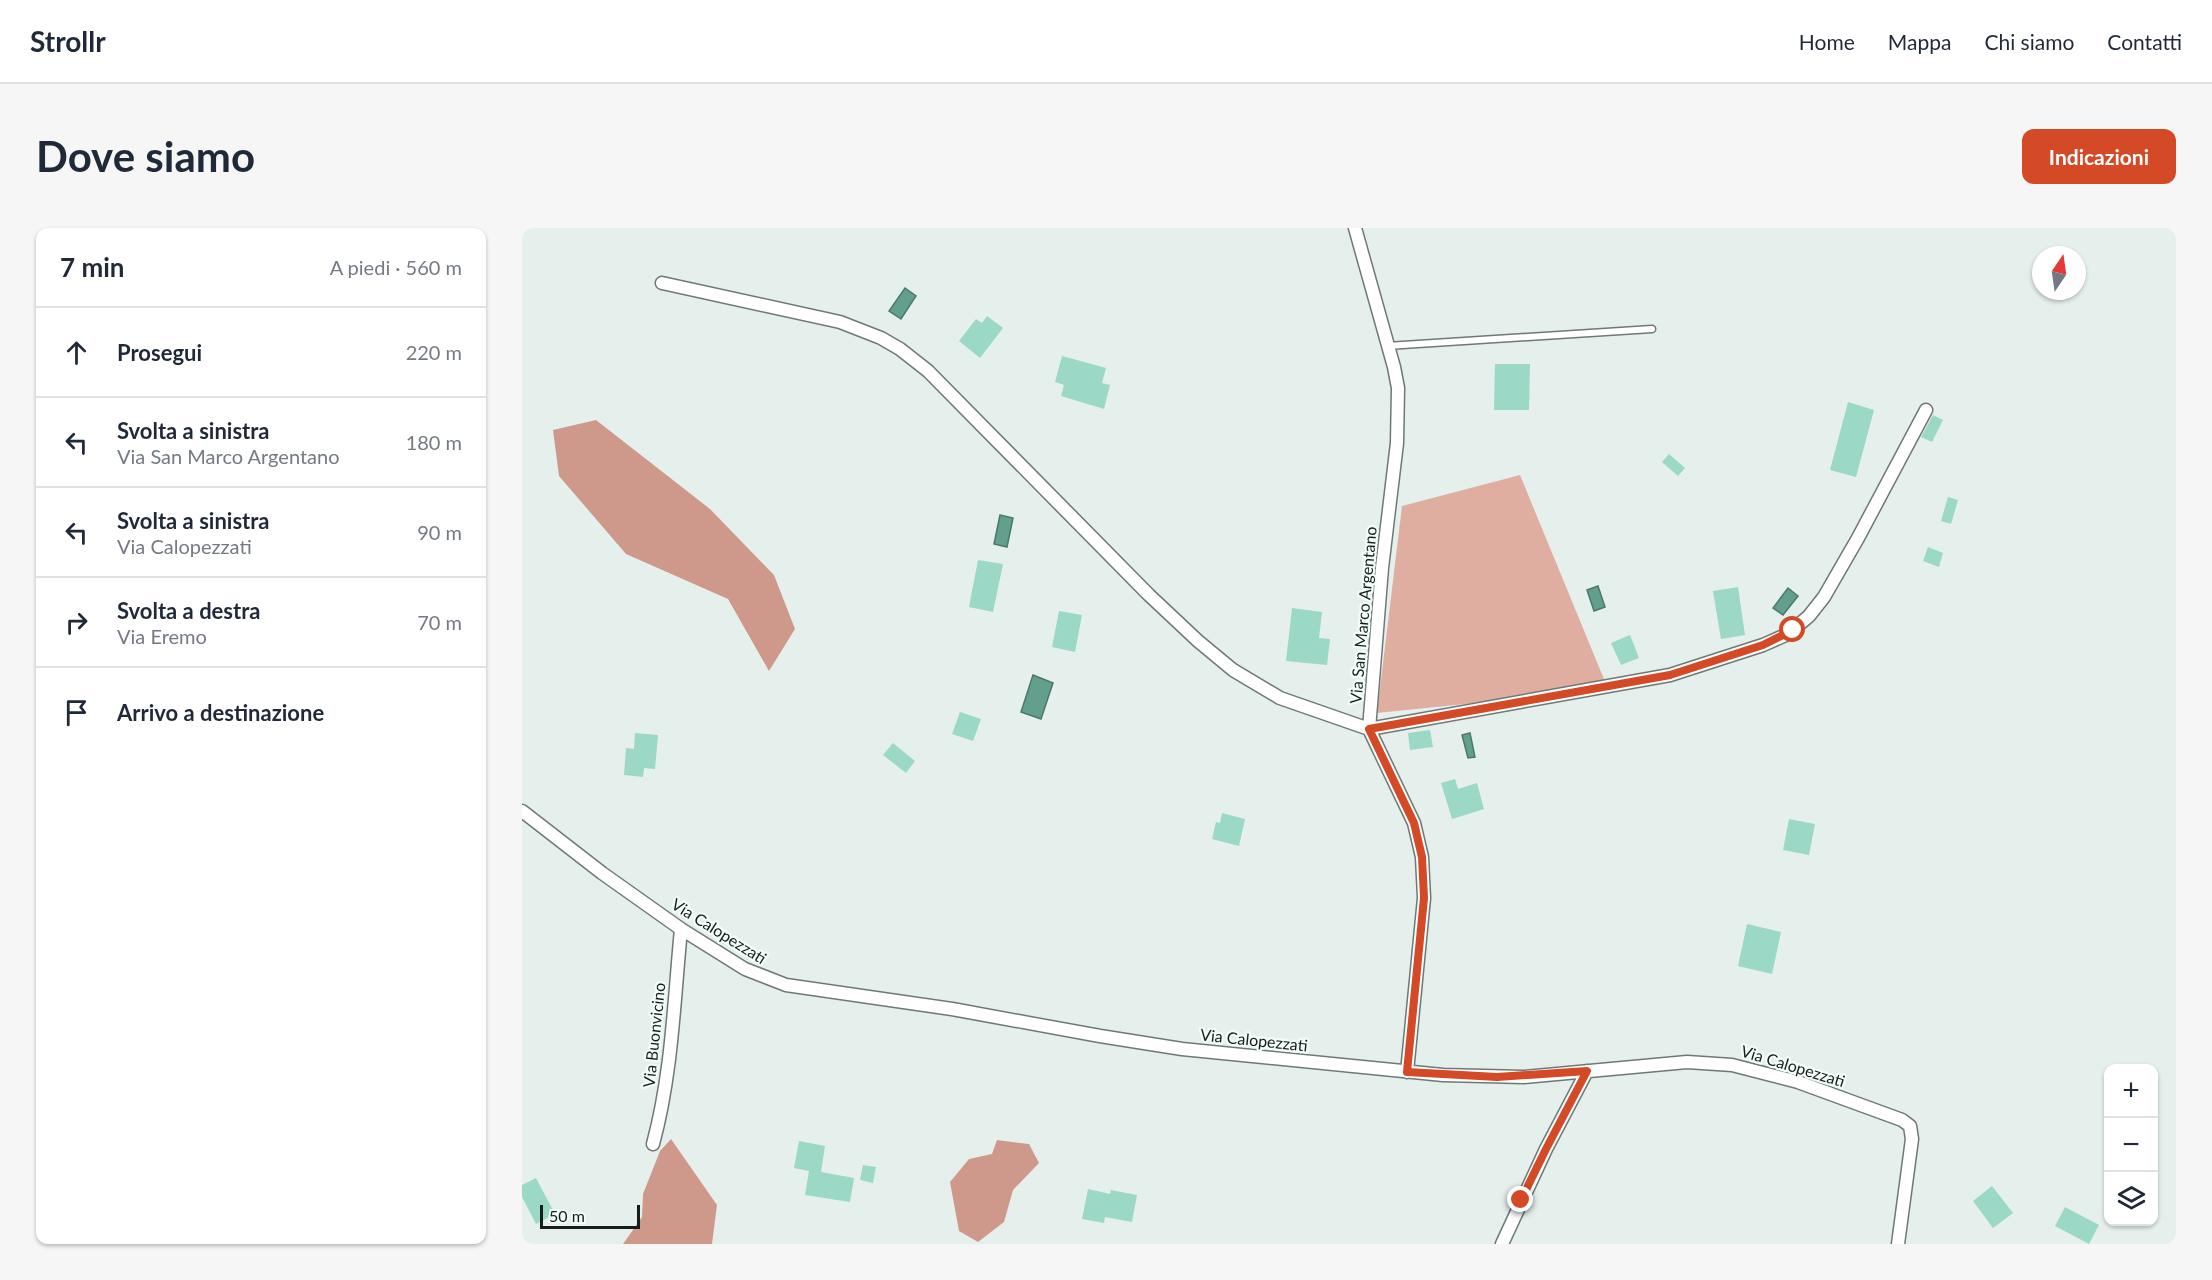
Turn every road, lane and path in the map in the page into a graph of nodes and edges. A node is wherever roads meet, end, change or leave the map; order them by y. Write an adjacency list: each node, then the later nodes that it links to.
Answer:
1 (1355, 228): 4 (street, Via San Marco Argentano)
2 (662, 283): 6 (street)
3 (1652, 329): 4 (lane)
4 (1388, 346): 6 (street, Via San Marco Argentano)
5 (1926, 410): 6 (street)
6 (1369, 729): 10 (street, Via San Marco Argentano)
7 (522, 811): 8 (street, Via Calopezzati)
8 (681, 929): 10 (street, Via Calopezzati); 11 (street, Via Buonvicino)
9 (1587, 1071): 10 (street, Via Calopezzati); 12 (street); 13 (street, Via Calopezzati)
10 (1407, 1072)
11 (653, 1144)
12 (1502, 1244)
13 (1898, 1244)

